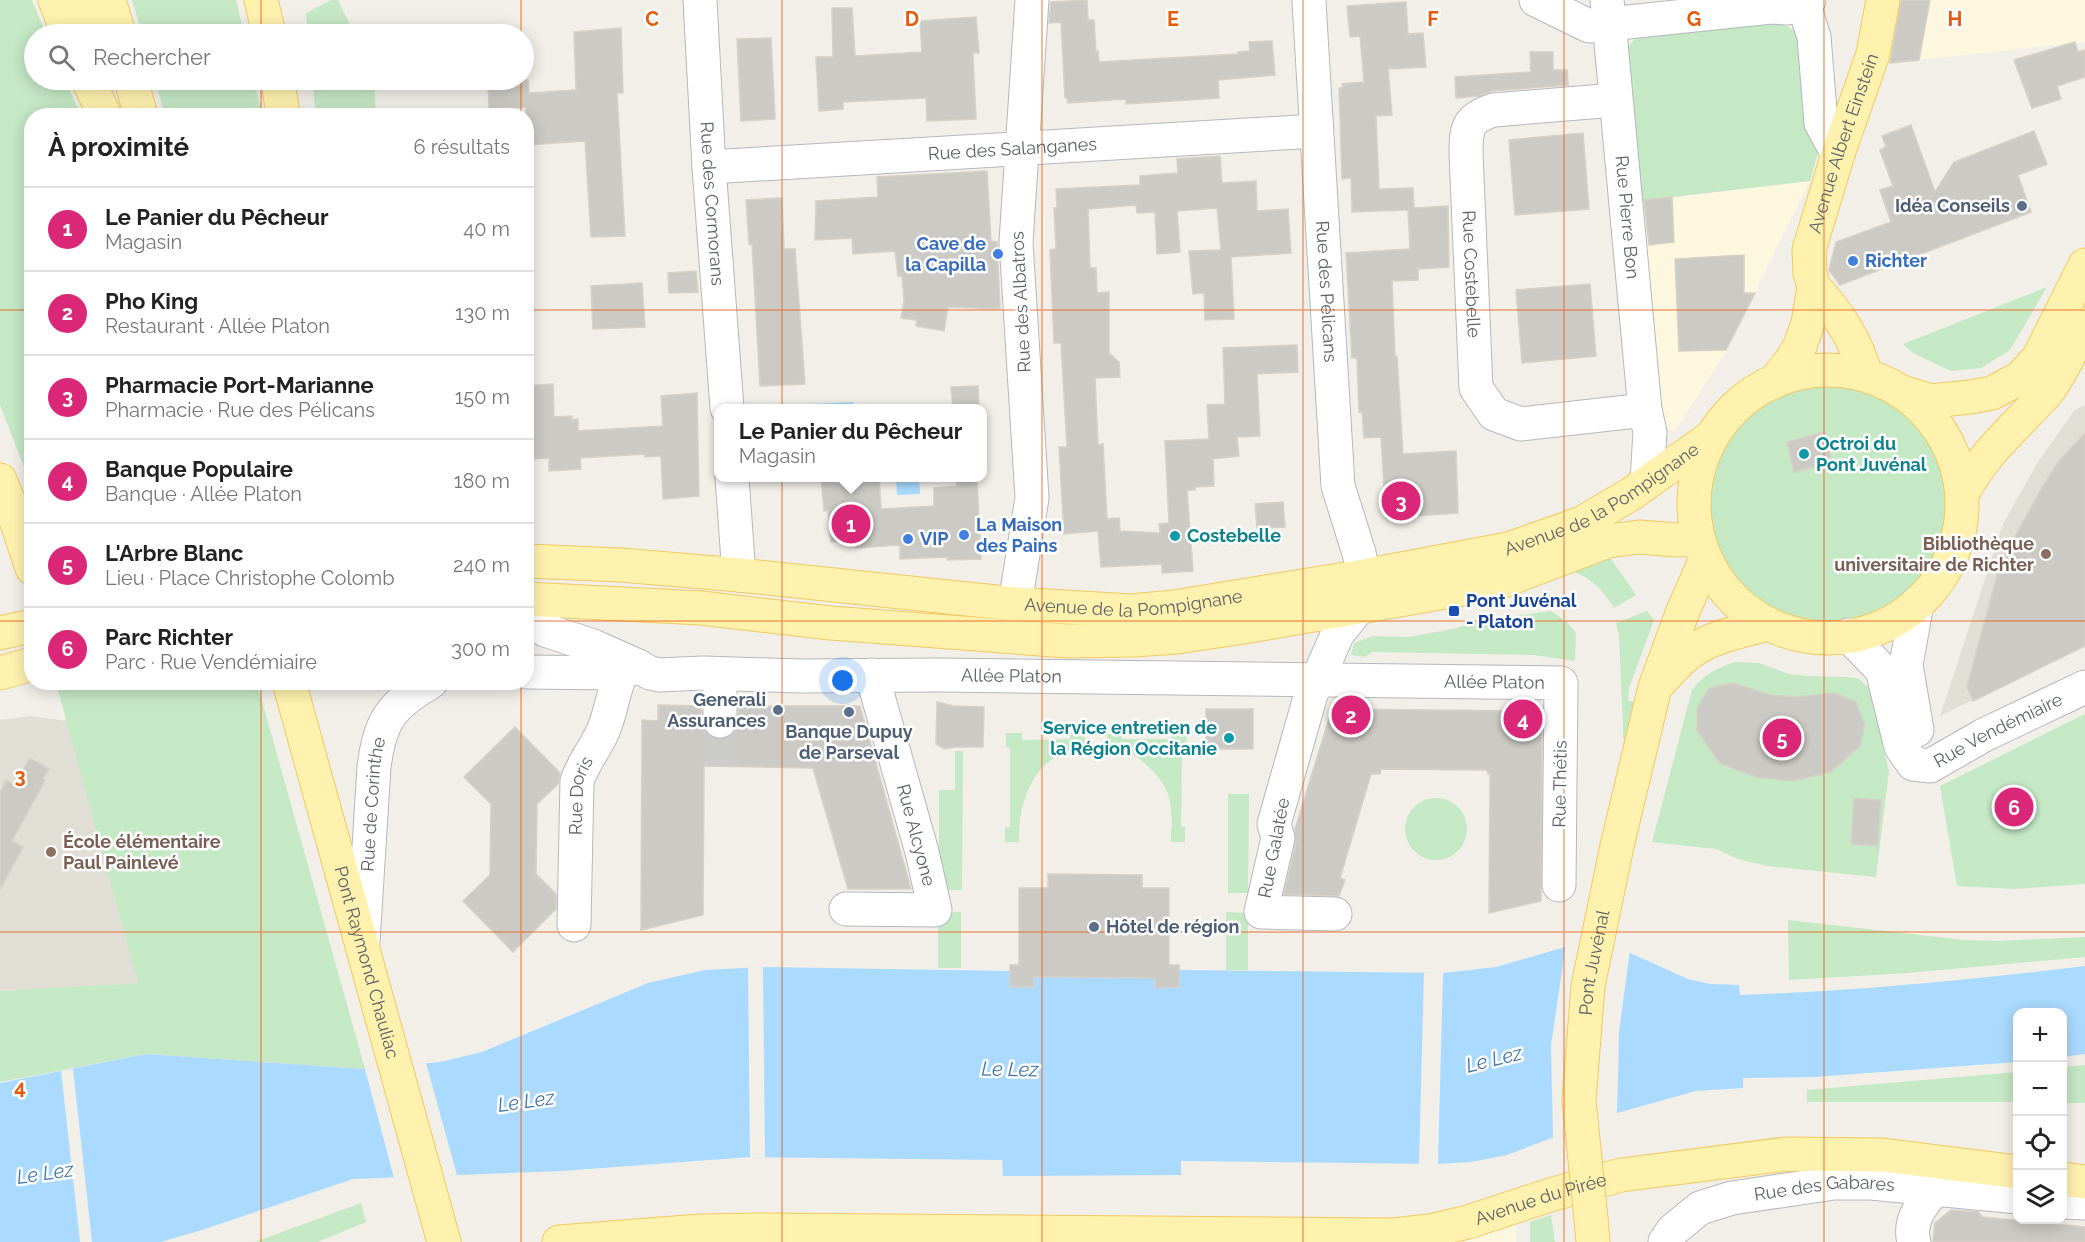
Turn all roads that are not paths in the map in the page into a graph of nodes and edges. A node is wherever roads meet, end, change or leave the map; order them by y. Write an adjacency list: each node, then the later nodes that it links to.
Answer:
1 (55, 0): 11 (main road)
2 (261, 0): 13 (main road)
3 (700, 0): 26 (street, Rue des Cormorans)
4 (1032, 0): 24 (street, Rue des Albatros)
5 (1536, 0): 10 (street)
6 (1883, 0): 25 (main road, Avenue Albert Einstein)
7 (1309, 2): 23 (street, Rue des Pélicans)
8 (1806, 2): 10 (street); 25 (street)
9 (106, 8): 12 (main road)
10 (1608, 12): 18 (street, Rue Pierre Bon)
11 (64, 24)
12 (99, 24)
13 (267, 24)
14 (93, 90): 19 (main road)
15 (110, 90): 20 (main road)
16 (134, 90): 21 (main road)
17 (279, 90): 22 (main road)
18 (1615, 100): 34 (street, Rue Pierre Bon); 34 (street, Rue Costebelle)
19 (101, 108)
20 (115, 108)
21 (139, 108)
22 (282, 108)
23 (1316, 131): 24 (street, Rue des Salanganes); 44 (street, Rue des Pélicans)
24 (1023, 149): 26 (street, Rue des Salanganes); 47 (street, Rue des Albatros)
25 (1838, 154): 28 (main road, Avenue Albert Einstein)
26 (709, 167): 33 (street, Rue des Cormorans)
27 (2085, 265): 32 (main road)
28 (1814, 287): 30 (main road); 31 (main road, Avenue Albert Einstein)
29 (2085, 324): 39 (main road)
30 (1865, 372): 31 (main road); 32 (main road)
31 (1774, 382): 35 (main road)
32 (1902, 392): 39 (main road)
33 (727, 404)
34 (1647, 421): 35 (street); 37 (street, Rue Pierre Bon)
35 (1710, 438): 37 (main road, Avenue de la Pompignane); 41 (main road)
36 (0, 480): 40 (main road)
37 (1647, 481): 44 (main road, Avenue de la Pompignane)
38 (732, 482): 43 (street)
39 (1964, 491): 46 (main road)
40 (24, 544)
41 (1701, 550): 44 (main road, Avenue de la Pompignane); 49 (main road); 60 (main road, Pont Juvénal)
42 (534, 561): 43 (main road, Avenue de la Pompignane)
43 (739, 575): 47 (main road, Avenue de la Pompignane)
44 (1362, 591): 45 (main road, Avenue de la Pompignane); 47 (main road, Avenue de la Pompignane); 58 (street)
45 (534, 599)
46 (1917, 603): 52 (main road); 53 (street, Rue Vendémiaire)
47 (1015, 604)
48 (534, 624): 54 (street)
49 (1766, 624): 52 (main road); 60 (main road)
50 (24, 628): 51 (main road)
51 (0, 633)
52 (1848, 635): 61 (street, Rue Vendémiaire)
53 (2085, 665)
54 (629, 670): 55 (street); 56 (street); 68 (street, Rue Doris)
55 (534, 672)
56 (711, 673): 57 (street, Allée Platon); 64 (street)
57 (872, 675): 58 (street, Allée Platon); 66 (street, Rue Alcyone)
58 (1319, 679): 59 (street, Allée Platon); 67 (street, Rue Galatée)
59 (1561, 683): 65 (street, Rue Thétis)
60 (1655, 687): 77 (main road, Pont Juvénal, bridge)
61 (2085, 687)
62 (291, 690): 69 (main road, Pont Raymond Chauliac)
63 (417, 690): 69 (street, Rue de Corinthe)
64 (720, 721)
65 (1559, 885)
66 (846, 909)
67 (1335, 914)
68 (574, 925)
69 (363, 949): 78 (main road, Pont Raymond Chauliac)
70 (2013, 1171): 79 (main road, Avenue du Pirée)
71 (2067, 1180): 72 (main road)
72 (2085, 1182)
73 (1936, 1188): 74 (street, Rue des Gabares); 80 (street, Rue des Gabares); 81 (street)
74 (2013, 1196)
75 (2067, 1202): 76 (street)
76 (2085, 1203)
77 (1592, 1230)
78 (444, 1242)
79 (559, 1242)
80 (1665, 1242)
81 (1914, 1242)

